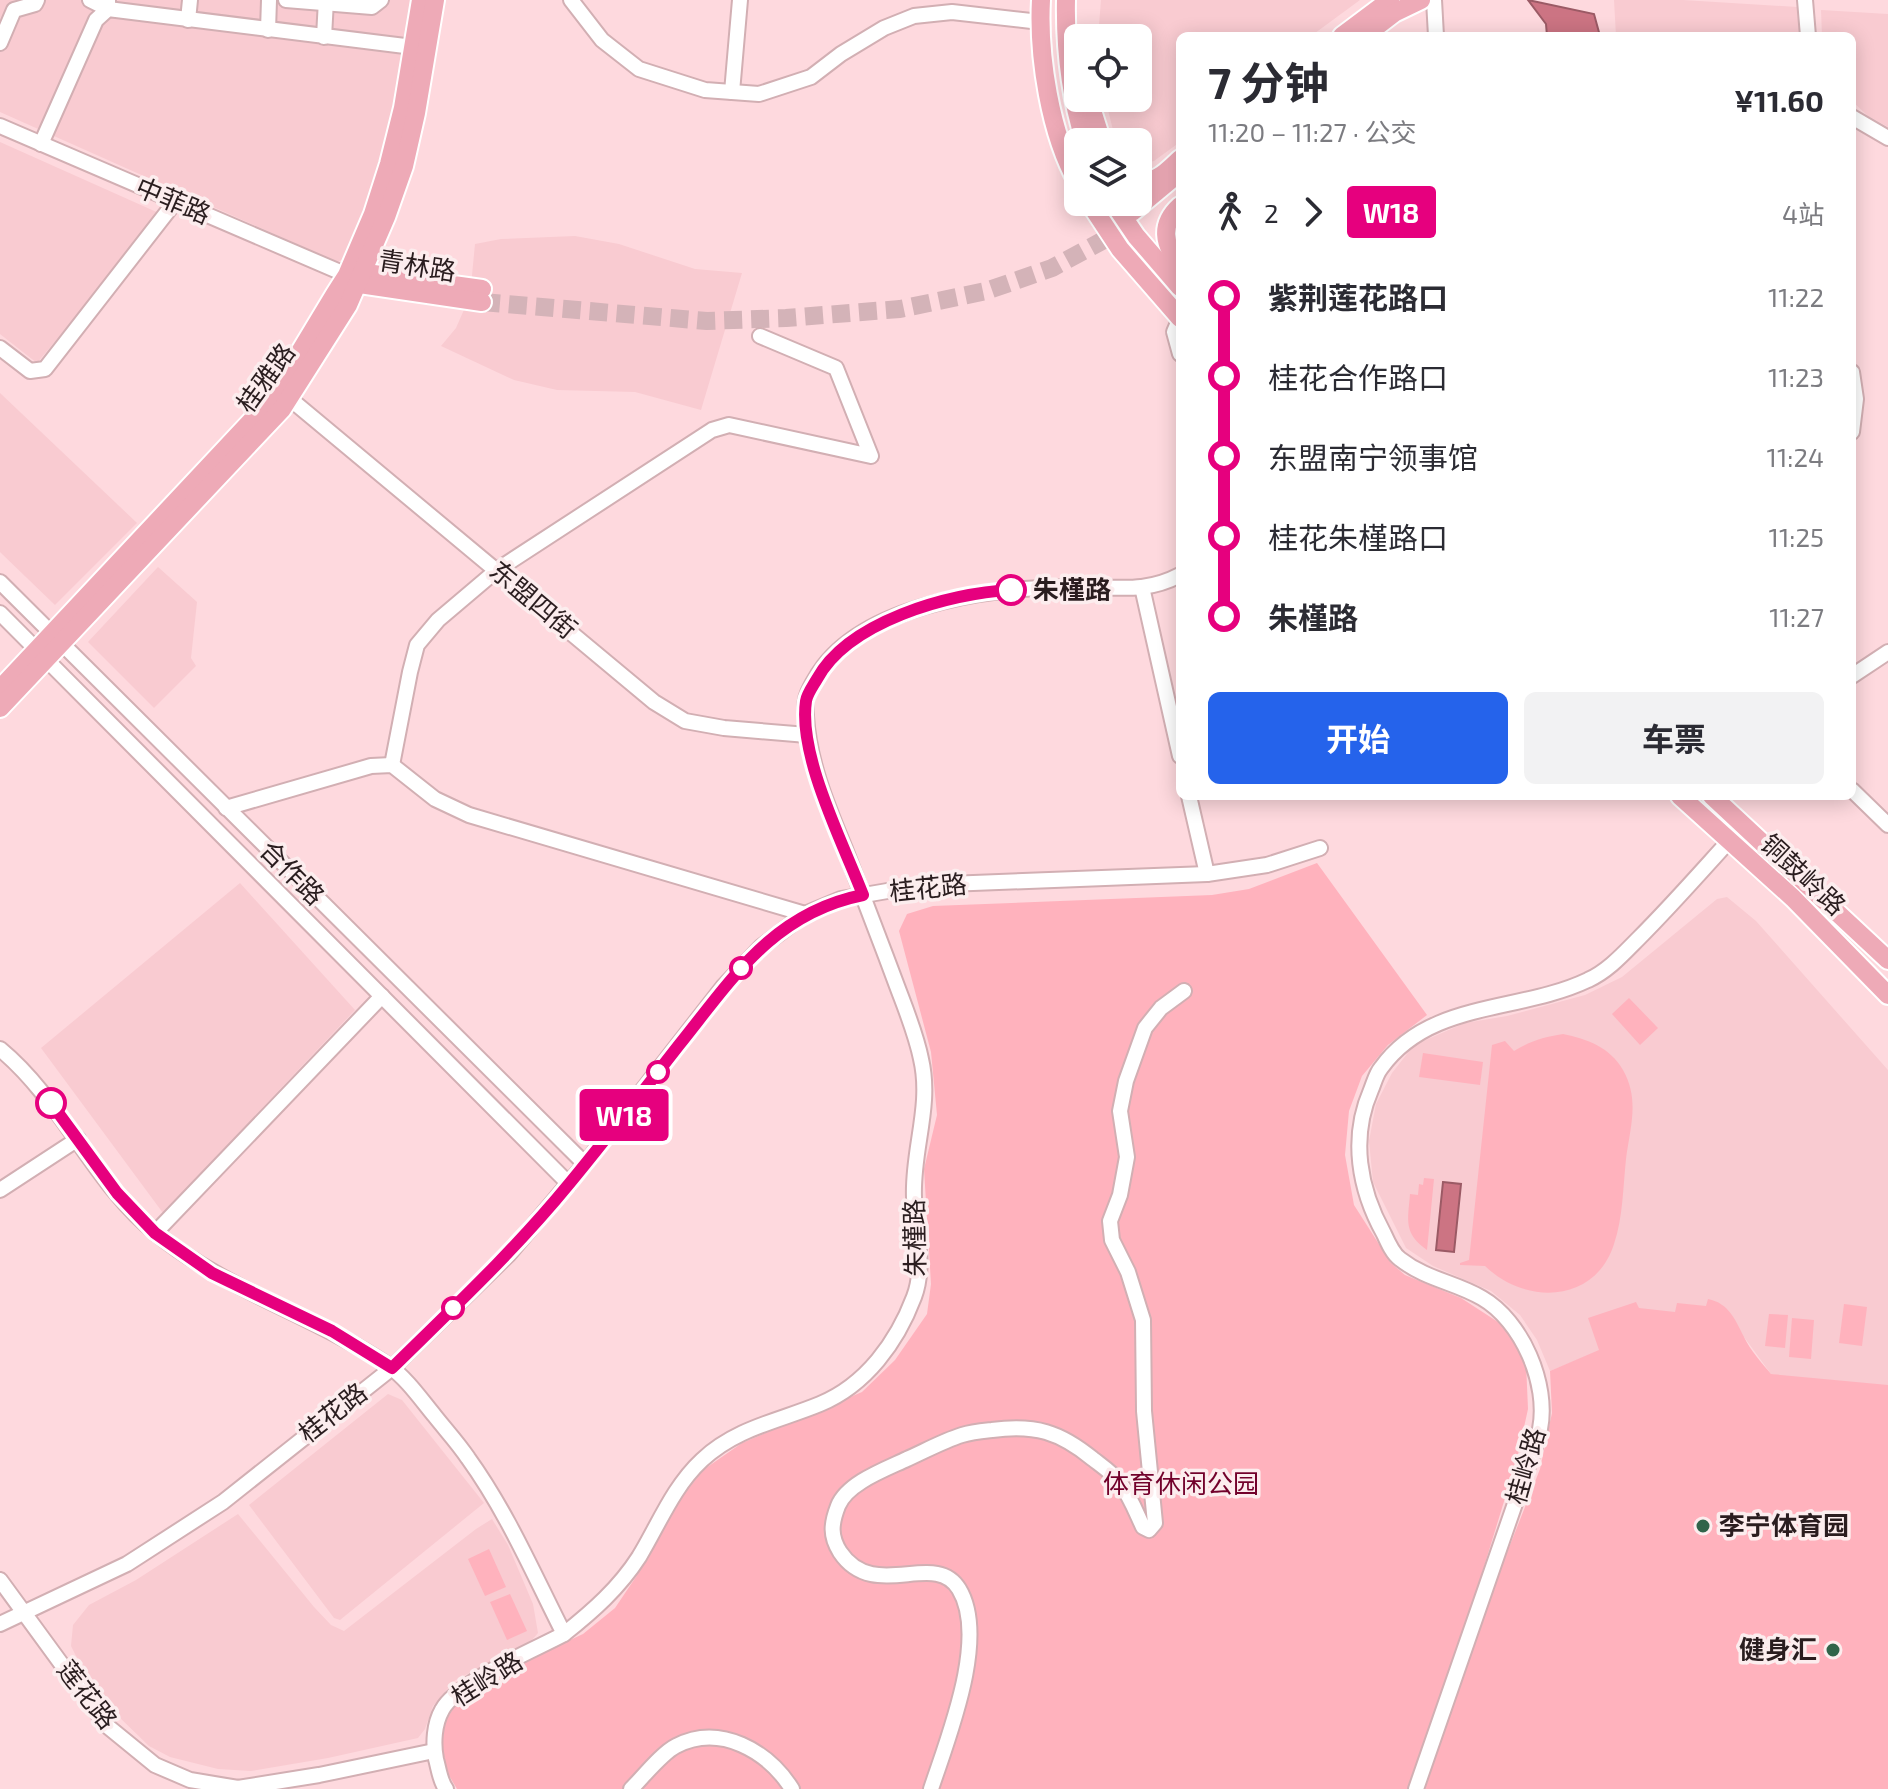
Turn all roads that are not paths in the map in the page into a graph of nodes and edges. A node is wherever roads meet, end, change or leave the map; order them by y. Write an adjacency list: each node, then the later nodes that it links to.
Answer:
1 (37, 0): 28 (street)
2 (90, 0): 18 (street)
3 (190, 0): 19 (street)
4 (269, 0): 22 (street)
5 (286, 0): 17 (street)
6 (381, 0): 17 (street)
7 (421, 0): 29 (main road, 桂雅路)
8 (435, 0): 45 (main road, 桂雅路)
9 (571, 0): 30 (street)
10 (740, 0): 30 (street)
11 (1041, 0): 20 (main road)
12 (1066, 0): 21 (main road)
13 (1390, 0): 23 (main road)
14 (1421, 0): 24 (main road)
15 (1434, 0): 25 (street)
16 (1805, 0): 26 (street)
17 (326, 2): 27 (street)
18 (108, 4): 19 (street); 34 (street)
19 (188, 20): 22 (street)
20 (1040, 22): 30 (street); 35 (main road)
21 (1066, 24)
22 (268, 30): 27 (street)
23 (1347, 32)
24 (1369, 32)
25 (1436, 32)
26 (1805, 32)
27 (324, 37): 29 (street)
28 (0, 43)
29 (413, 47): 45 (main road, 桂雅路)
30 (732, 92)
31 (1856, 119): 33 (street)
32 (0, 126): 34 (street, 中菲路)
33 (1888, 138)
34 (41, 144): 40 (street, 中菲路)
35 (1064, 147)
36 (1176, 162): 38 (main road)
37 (1176, 176): 39 (main road)
38 (1152, 180)
39 (1176, 190)
40 (175, 202): 45 (street, 中菲路); 50 (street)
41 (1176, 211): 44 (main road)
42 (1098, 216): 48 (main road)
43 (1122, 216): 46 (main road)
44 (1176, 258)
45 (352, 276): 47 (main road, 青林路); 51 (main road, 桂雅路); 57 (main road, 桂雅路)
46 (1176, 282)
47 (482, 296)
48 (1176, 313)
49 (760, 336): 52 (street)
50 (0, 348)
51 (289, 398): 52 (street, 东盟四街); 57 (main road, 桂雅路)
52 (497, 570): 63 (street, 东盟四街); 65 (street)
53 (1176, 577): 55 (street, 朱槿路)
54 (0, 582): 57 (street, 合作路)
55 (1142, 587): 63 (street, 朱槿路); 64 (street)
56 (0, 613): 59 (street)
57 (56, 638): 59 (main road, 桂雅路); 70 (street, 合作路)
58 (1888, 652): 60 (street)
59 (41, 655): 61 (main road, 桂雅路); 62 (main road, 桂雅路); 82 (street)
60 (1856, 673)
61 (0, 689)
62 (0, 708)
63 (807, 735): 75 (street, 朱槿路)
64 (1176, 738)
65 (392, 765): 70 (street); 76 (street)
66 (1856, 794): 71 (street)
67 (1190, 800): 74 (street)
68 (1684, 800): 72 (main road, 铜鼓岭路)
69 (1716, 800): 77 (main road, 铜鼓岭路)
70 (226, 808): 85 (street, 合作路)
71 (1888, 825)
72 (1729, 841): 81 (main road, 铜鼓岭路); 99 (street, 桂岭路)
73 (1320, 848): 74 (street, 桂花路)
74 (1207, 874): 75 (street, 桂花路)
75 (863, 895): 76 (street, 桂花路); 93 (street, 朱槿路)
76 (805, 914): 85 (street, 桂花路)
77 (1869, 940): 78 (street); 79 (main road, 铜鼓岭路)
78 (1888, 944)
79 (1888, 960)
80 (1184, 991): 98 (street)
81 (1888, 995)
82 (382, 996): 86 (street); 88 (street)
83 (0, 1049): 84 (street)
84 (78, 1139): 87 (street); 88 (street)
85 (585, 1164): 86 (street, 桂花路)
86 (569, 1184): 89 (street, 桂花路)
87 (0, 1190)
88 (155, 1233): 89 (street)
89 (392, 1368): 91 (street, 桂花路); 93 (street)
90 (0, 1580): 91 (street, 莲花路)
91 (25, 1612): 92 (street, 桂花路); 94 (street, 莲花路)
92 (0, 1624)
93 (564, 1634): 94 (street, 桂岭路)
94 (434, 1751): 95 (street, 桂岭路)
95 (446, 1789)
96 (631, 1789): 97 (street)
97 (792, 1789)
98 (931, 1789)
99 (1416, 1789)

